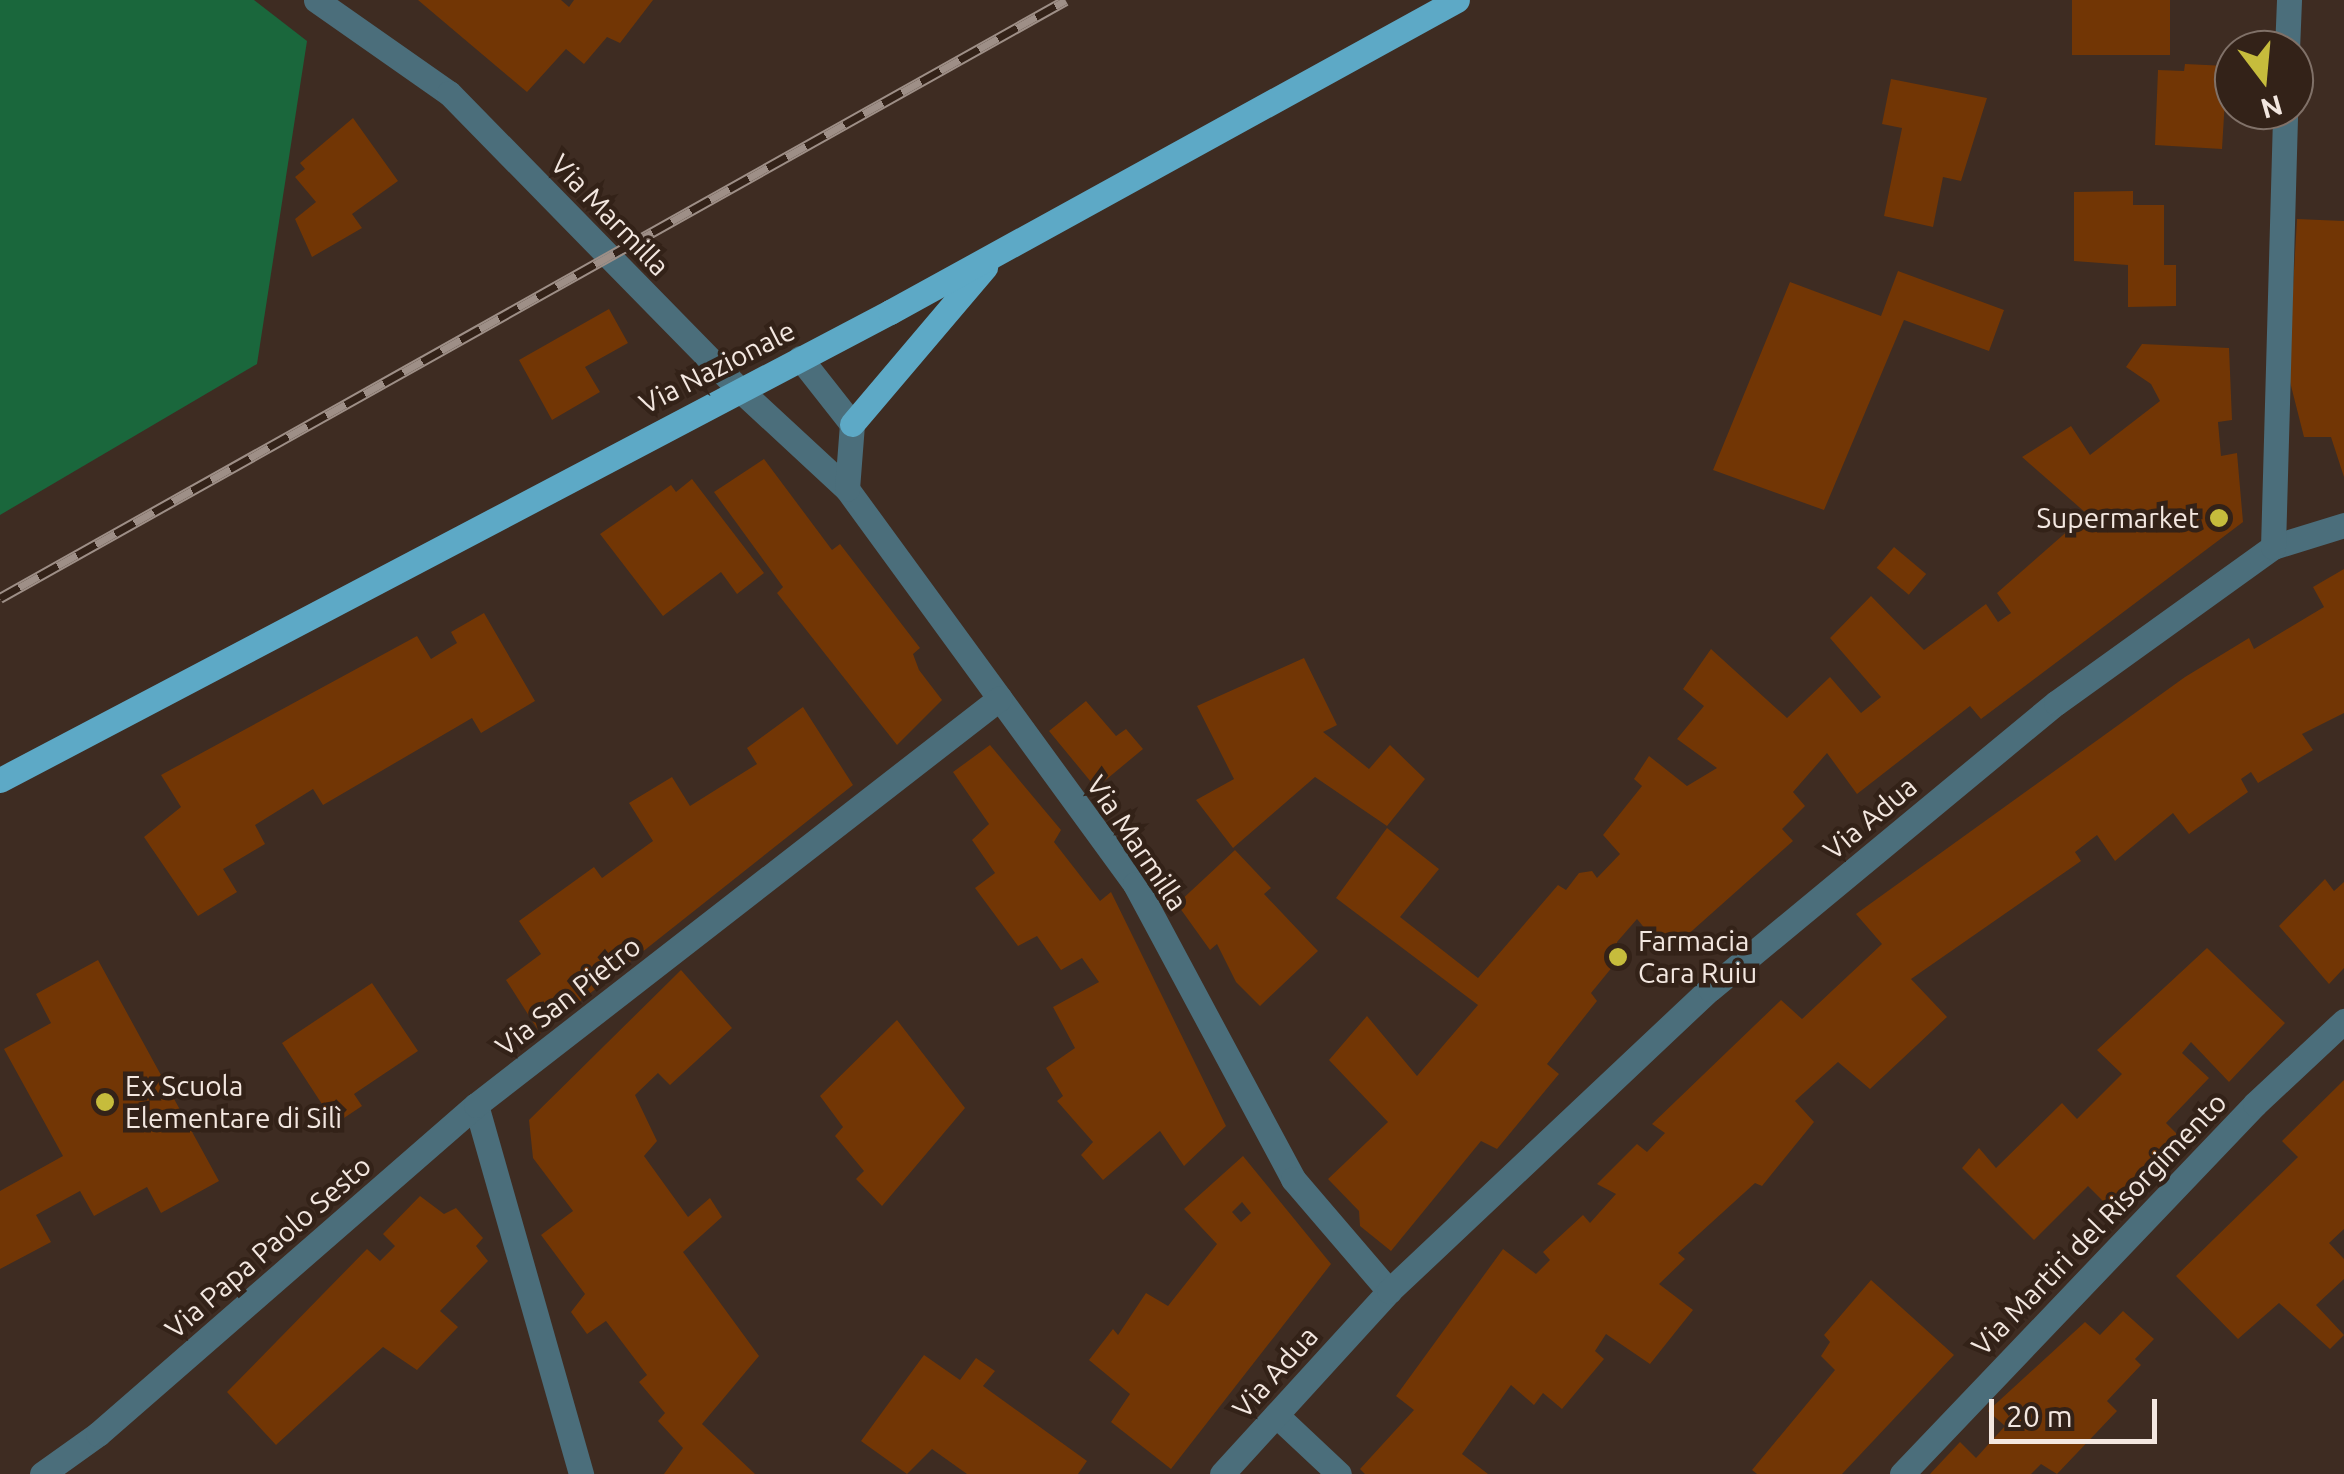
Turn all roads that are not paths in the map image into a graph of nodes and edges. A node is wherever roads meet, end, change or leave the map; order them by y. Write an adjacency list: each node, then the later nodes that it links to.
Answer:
1 (316, 0): 8 (street, Via Marmilla)
2 (1457, 0): 6 (main road, Via Nazionale)
3 (2289, 0): 4 (street)
4 (2288, 30)
5 (2285, 130): 12 (street)
6 (998, 253): 7 (main road, Via Nazionale); 9 (main road)
7 (800, 358): 8 (main road, Via Nazionale); 9 (street)
8 (738, 388): 10 (street, Via Marmilla); 14 (main road, Via Nazionale)
9 (852, 424): 10 (street)
10 (847, 489): 13 (street, Via Marmilla)
11 (2344, 524): 12 (street, Via Adua)
12 (2273, 546): 17 (street, Via Adua)
13 (1000, 698): 16 (street, Via San Pietro); 17 (street, Via Marmilla)
14 (0, 780)
15 (2344, 1021): 23 (street, Via Martiri del Risorgimento)
16 (476, 1105): 19 (street, Via Papa Paolo Sesto); 20 (street)
17 (1389, 1291): 18 (street, Via Adua)
18 (1276, 1415): 21 (street, Via Adua); 22 (street)
19 (42, 1474)
20 (581, 1474)
21 (1222, 1474)
22 (1340, 1474)
23 (1902, 1474)

